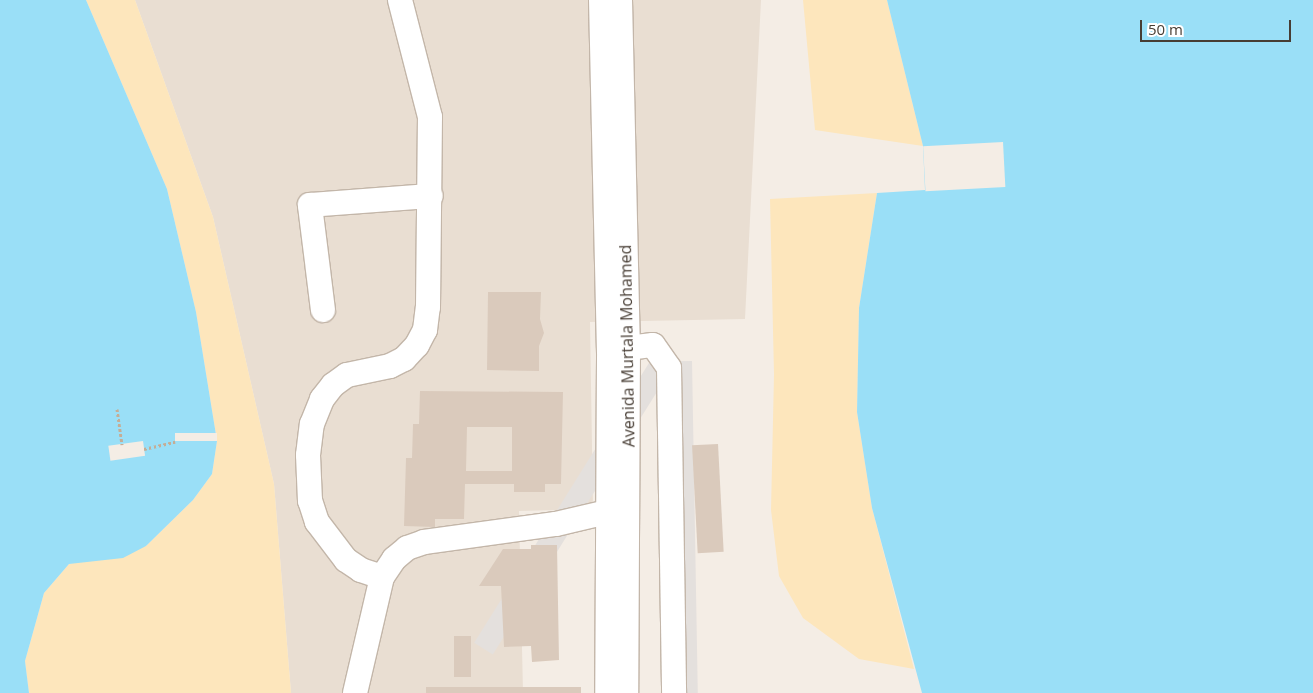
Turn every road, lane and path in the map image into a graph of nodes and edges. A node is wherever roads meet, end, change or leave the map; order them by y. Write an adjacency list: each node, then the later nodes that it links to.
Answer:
1 (400, 0): 4 (street)
2 (601, 0): 11 (street, Avenida Murtala Mohamed)
3 (620, 0): 6 (street, Avenida Murtala Mohamed)
4 (431, 196): 5 (street); 12 (street)
5 (323, 310)
6 (628, 348): 15 (street, Avenida Murtala Mohamed); 16 (street)
7 (117, 409): 9 (path)
8 (175, 442): 10 (path)
9 (122, 445)
10 (144, 449)
11 (607, 512): 12 (street); 14 (street, Avenida Murtala Mohamed)
12 (382, 577): 13 (street)
13 (354, 693)
14 (607, 693)
15 (626, 693)
16 (674, 693)

